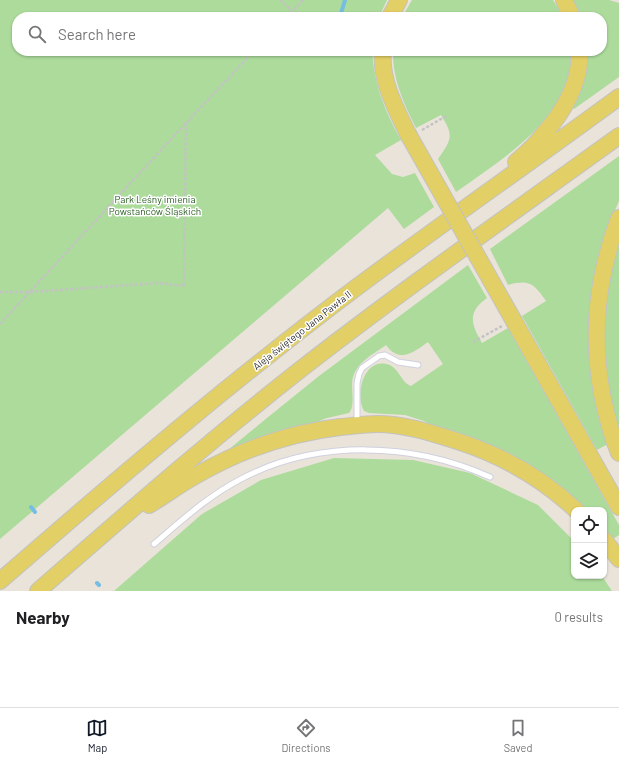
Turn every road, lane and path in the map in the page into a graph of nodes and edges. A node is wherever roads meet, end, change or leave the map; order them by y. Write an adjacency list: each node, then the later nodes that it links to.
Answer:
1 (280, 0): 5 (path)
2 (303, 0): 5 (path)
3 (399, 0): 6 (main road)
4 (564, 0): 7 (main road)
5 (292, 11)
6 (393, 12)
7 (570, 12)
8 (249, 56): 13 (path)
9 (383, 56): 14 (main road)
10 (580, 56): 16 (main road)
11 (619, 97): 16 (main road, Aleja świętego Jana Pawła II)
12 (448, 115): 14 (path)
13 (186, 123): 19 (path); 19 (path)
14 (413, 133): 20 (main road, bridge)
15 (619, 136): 29 (main road)
16 (473, 203): 33 (main road, Aleja świętego Jana Pawła II)
17 (619, 218): 25 (main road)
18 (0, 292): 19 (path)
19 (30, 292): 21 (path)
20 (510, 323): 22 (path); 28 (main road)
21 (0, 324)
22 (472, 342)
23 (418, 365): 24 (lane)
24 (357, 425): 27 (main road); 29 (main road)
25 (619, 453)
26 (490, 477): 31 (lane)
27 (572, 507)
28 (619, 507)
29 (100, 536): 34 (main road)
30 (606, 543): 32 (main road)
31 (154, 544)
32 (619, 559)
33 (0, 582)
34 (38, 591)

